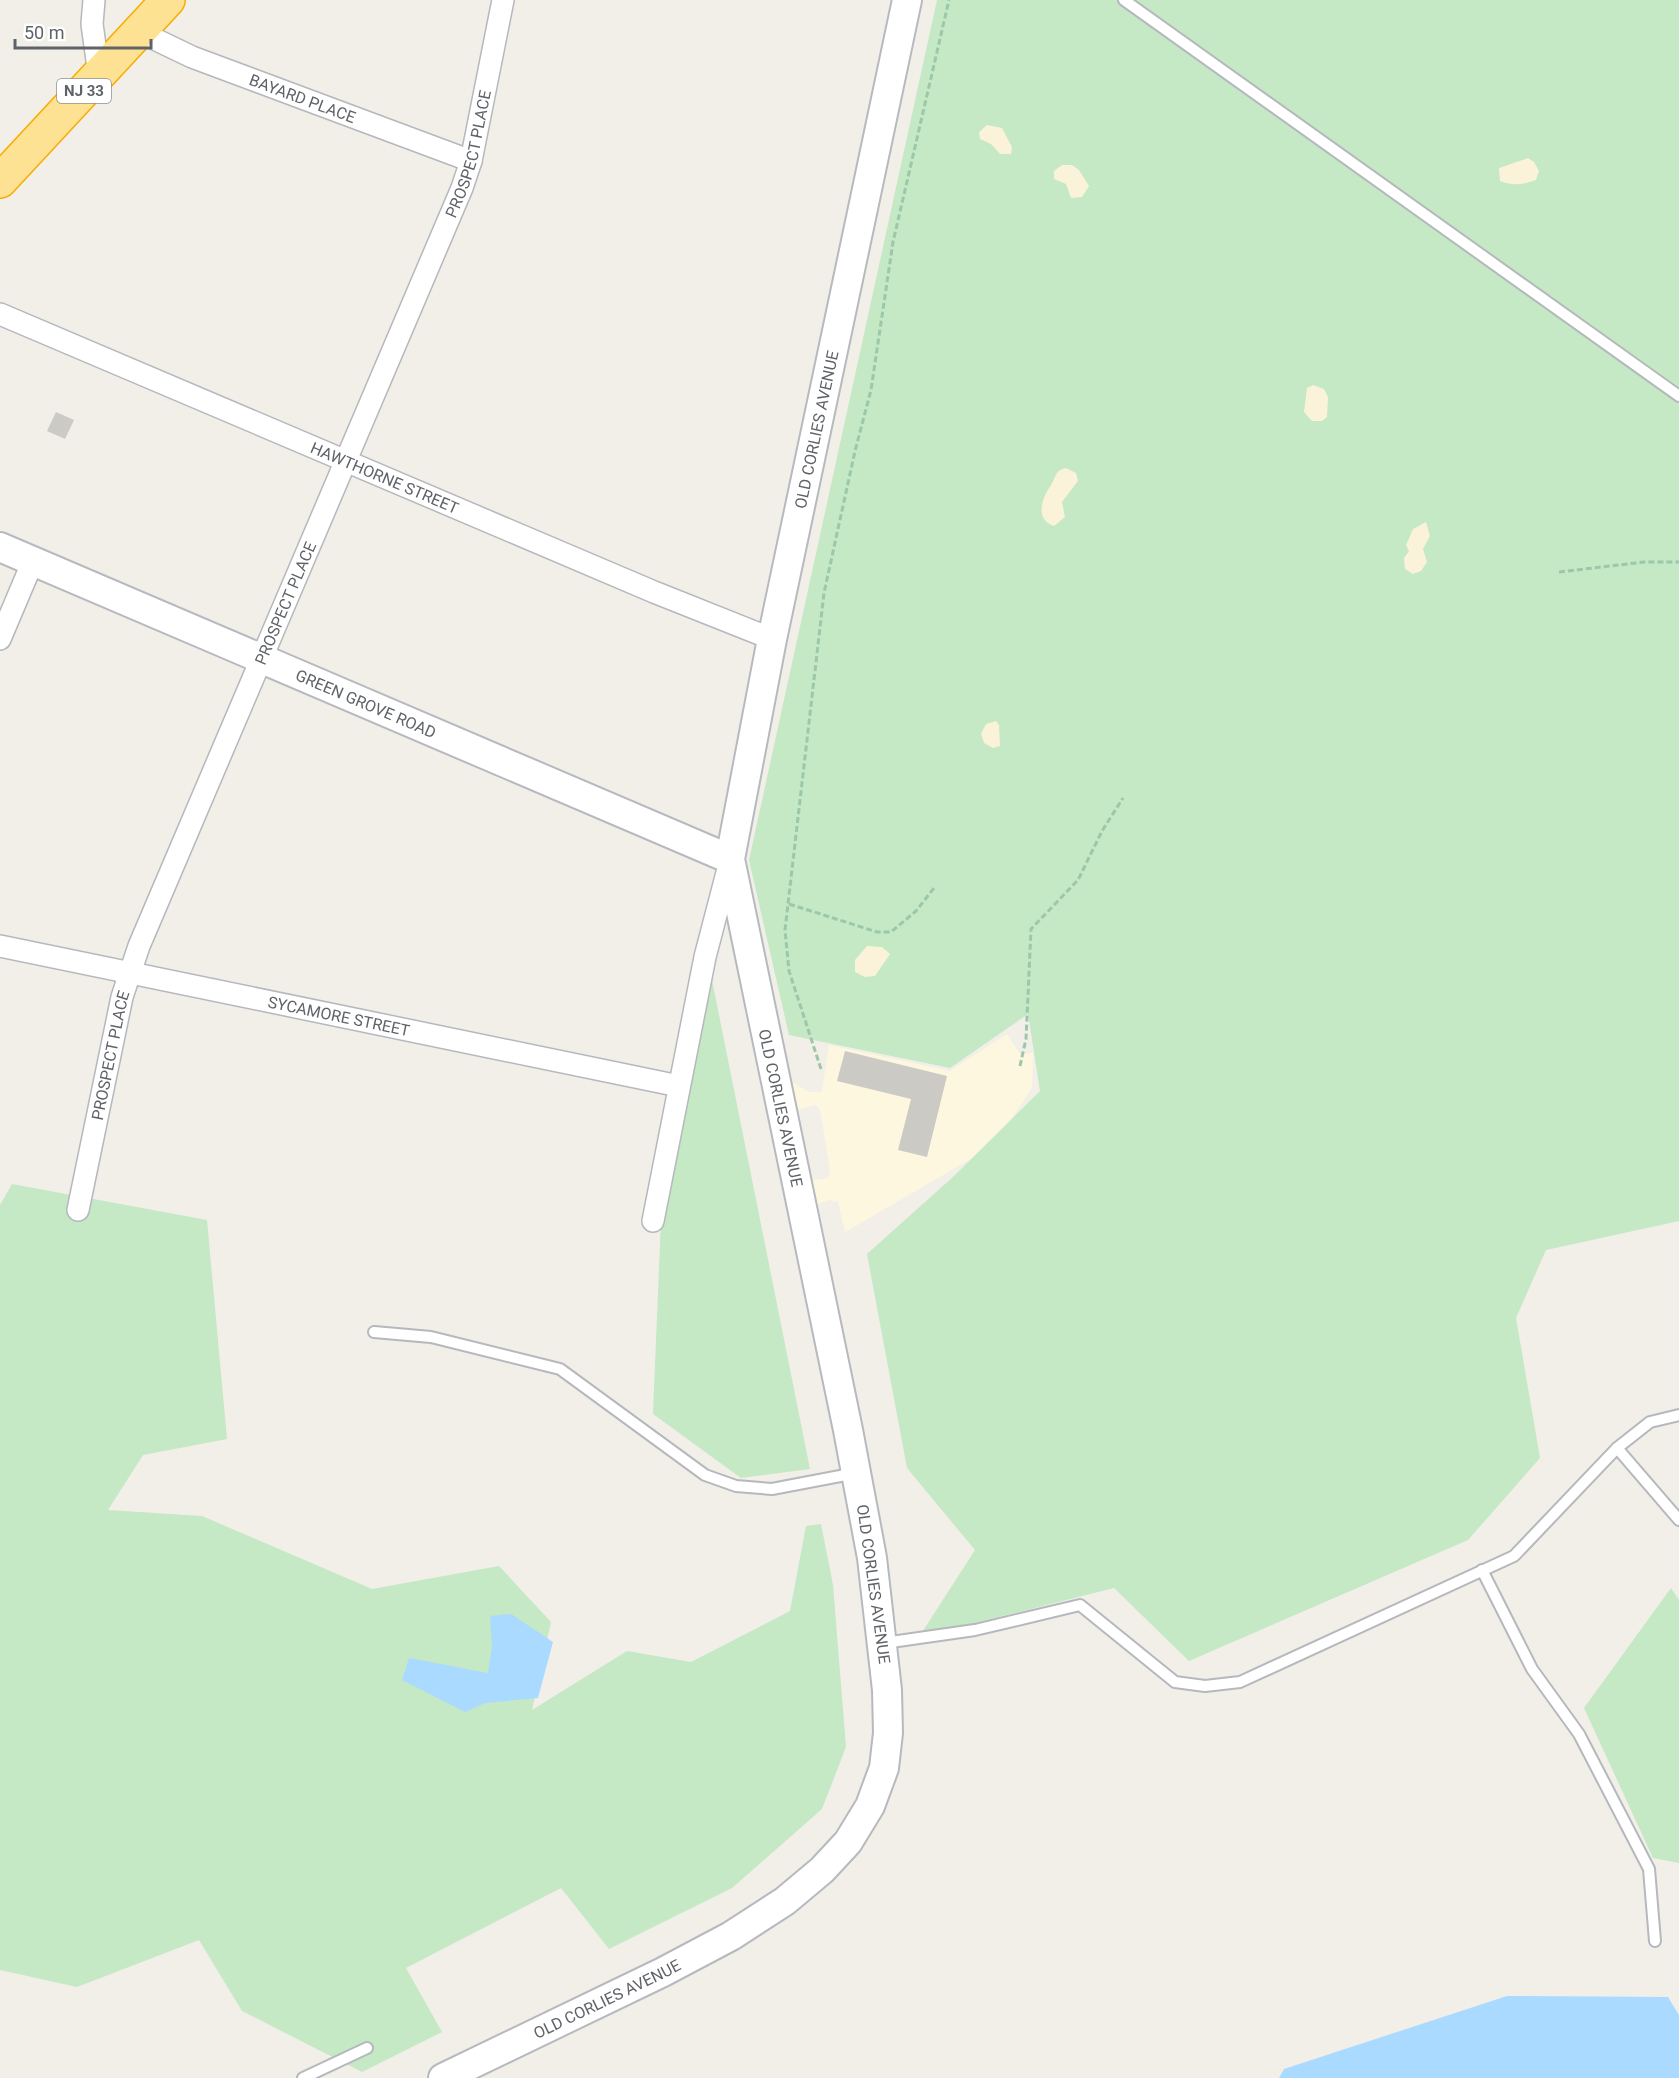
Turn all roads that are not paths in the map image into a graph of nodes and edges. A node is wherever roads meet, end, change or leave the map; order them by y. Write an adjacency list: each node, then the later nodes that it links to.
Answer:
1 (94, 0): 7 (street)
2 (168, 0): 6 (highway, NJ 33)
3 (503, 0): 8 (street, PROSPECT PLACE)
4 (907, 0): 16 (street, OLD CORLIES AVENUE)
5 (1125, 0): 11 (lane)
6 (138, 31): 7 (highway, NJ 33); 8 (street, BAYARD PLACE)
7 (99, 75): 9 (highway, NJ 33)
8 (471, 161): 12 (street, PROSPECT PLACE)
9 (0, 181)
10 (0, 314): 12 (street, HAWTHORNE STREET)
11 (1679, 396)
12 (346, 459): 16 (street, HAWTHORNE STREET); 17 (street, PROSPECT PLACE)
13 (0, 547): 14 (street, GREEN GROVE ROAD)
14 (33, 561): 15 (street); 17 (street, GREEN GROVE ROAD)
15 (0, 639)
16 (772, 639): 18 (street, OLD CORLIES AVENUE)
17 (261, 659): 18 (street, GREEN GROVE ROAD); 20 (street, PROSPECT PLACE)
18 (730, 859): 21 (street, OLD CORLIES AVENUE); 27 (street, OLD CORLIES AVENUE)
19 (0, 946): 20 (street, SYCAMORE STREET)
20 (130, 973): 21 (street, SYCAMORE STREET); 22 (street, PROSPECT PLACE)
21 (679, 1086): 23 (street, OLD CORLIES AVENUE)
22 (78, 1210)
23 (653, 1221)
24 (374, 1332): 27 (lane)
25 (1679, 1415): 26 (lane)
26 (1617, 1448): 28 (lane); 29 (lane)
27 (857, 1473): 30 (street, OLD CORLIES AVENUE)
28 (1679, 1520)
29 (1482, 1570): 30 (lane); 31 (lane)
30 (884, 1643): 34 (street, OLD CORLIES AVENUE)
31 (1655, 1941)
32 (367, 2048): 33 (lane)
33 (303, 2078)
34 (443, 2078)

